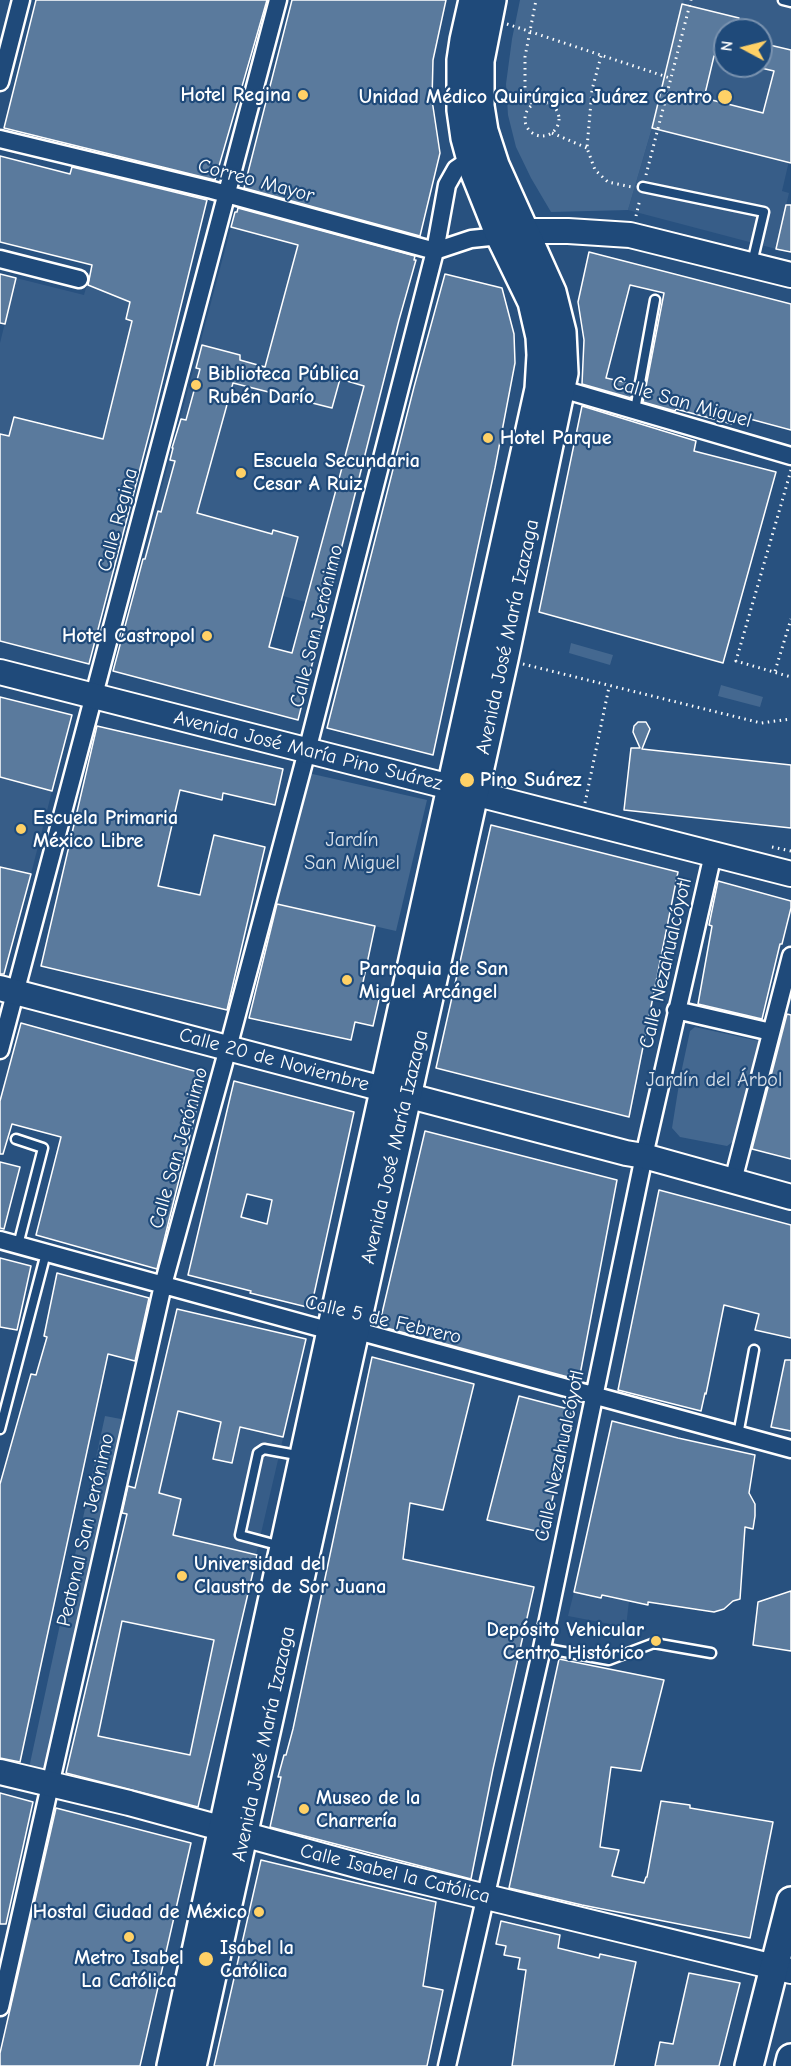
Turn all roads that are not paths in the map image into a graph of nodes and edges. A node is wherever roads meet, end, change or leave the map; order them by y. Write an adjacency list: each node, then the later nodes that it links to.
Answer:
1 (21, 0): 6 (street)
2 (278, 0): 10 (street, Calle Regina)
3 (783, 0): 4 (lane)
4 (791, 2)
5 (484, 6): 8 (main road); 11 (main road)
6 (0, 82)
7 (0, 139): 10 (street, Correo Mayor)
8 (471, 159): 11 (main road); 12 (street, Calle San Jerónimo)
9 (643, 187): 14 (lane)
10 (225, 195): 12 (street, Correo Mayor); 22 (street, Calle Regina)
11 (512, 233): 12 (street); 14 (main road); 18 (main road, Avenida José María Izazaga); 24 (main road, Avenida José María Izazaga)
12 (435, 251): 23 (street, Calle San Jerónimo)
13 (0, 259): 16 (street)
14 (752, 264): 15 (main road)
15 (791, 275)
16 (79, 279)
17 (655, 300): 19 (lane)
18 (562, 389): 19 (street, Calle San Miguel); 24 (main road, Avenida José María Izazaga)
19 (635, 410): 20 (street, Calle San Miguel)
20 (791, 456)
21 (0, 672): 22 (main road, Avenida José María Pino Suárez)
22 (94, 696): 23 (main road, Avenida José María Pino Suárez); 28 (street, Calle Regina)
23 (307, 751): 24 (main road, Avenida José María Pino Suárez); 31 (street, Calle San Jerónimo)
24 (462, 789): 25 (main road, Avenida José María Pino Suárez); 33 (main road, Avenida José María Izazaga)
25 (713, 854): 26 (main road, Avenida José María Pino Suárez); 29 (street, Calle Nezahualcóyotl)
26 (791, 874)
27 (791, 956): 30 (street)
28 (8, 990): 31 (main road, Calle 20 de Noviembre); 32 (street, Calle Regina)
29 (676, 1010): 30 (street); 35 (street, Calle Nezahualcóyotl)
30 (771, 1032): 36 (street)
31 (228, 1048): 33 (main road, Calle 20 de Noviembre); 41 (street, Calle San Jerónimo)
32 (0, 1050)
33 (396, 1092): 35 (main road, Calle 20 de Noviembre); 42 (main road, Avenida José María Izazaga)
34 (16, 1139): 39 (lane)
35 (644, 1156): 36 (main road, Calle 20 de Noviembre); 44 (street, Calle Nezahualcóyotl)
36 (733, 1181): 37 (main road, Calle 20 de Noviembre)
37 (791, 1197)
38 (0, 1240): 39 (street, Calle 5 de Febrero)
39 (18, 1245): 40 (street, Calle 5 de Febrero)
40 (46, 1253): 41 (street, Calle 5 de Febrero); 45 (lane)
41 (163, 1285): 42 (street, Calle 5 de Febrero); 53 (street, Peatonal San Jerónimo)
42 (343, 1330): 44 (street, Calle 5 de Febrero); 48 (main road, Avenida José María Izazaga); 54 (main road, Avenida José María Izazaga)
43 (754, 1350): 46 (lane)
44 (594, 1396): 46 (street, Calle 5 de Febrero); 50 (street, Calle Nezahualcóyotl)
45 (0, 1429)
46 (738, 1435): 47 (street, Calle 5 de Febrero)
47 (791, 1449)
48 (305, 1456): 49 (main road, Avenida José María Izazaga); 49 (lane)
49 (285, 1547): 54 (main road, Avenida José María Izazaga)
50 (542, 1648): 51 (lane); 55 (street, Calle Nezahualcóyotl)
51 (711, 1653)
52 (0, 1772): 53 (main road, Calle Isabel la Católica)
53 (50, 1784): 54 (main road, Calle Isabel la Católica); 58 (street)
54 (234, 1832): 55 (main road, Calle Isabel la Católica); 60 (main road, Avenida José María Izazaga); 61 (main road, Avenida José María Izazaga)
55 (486, 1897): 57 (main road, Calle Isabel la Católica); 62 (street, Calle Nezahualcóyotl)
56 (791, 1901): 57 (main road)
57 (783, 1969): 63 (main road)
58 (0, 2007)
59 (791, 2058): 64 (main road)
60 (171, 2066)
61 (192, 2066)
62 (447, 2066)
63 (749, 2066)
64 (789, 2066)

